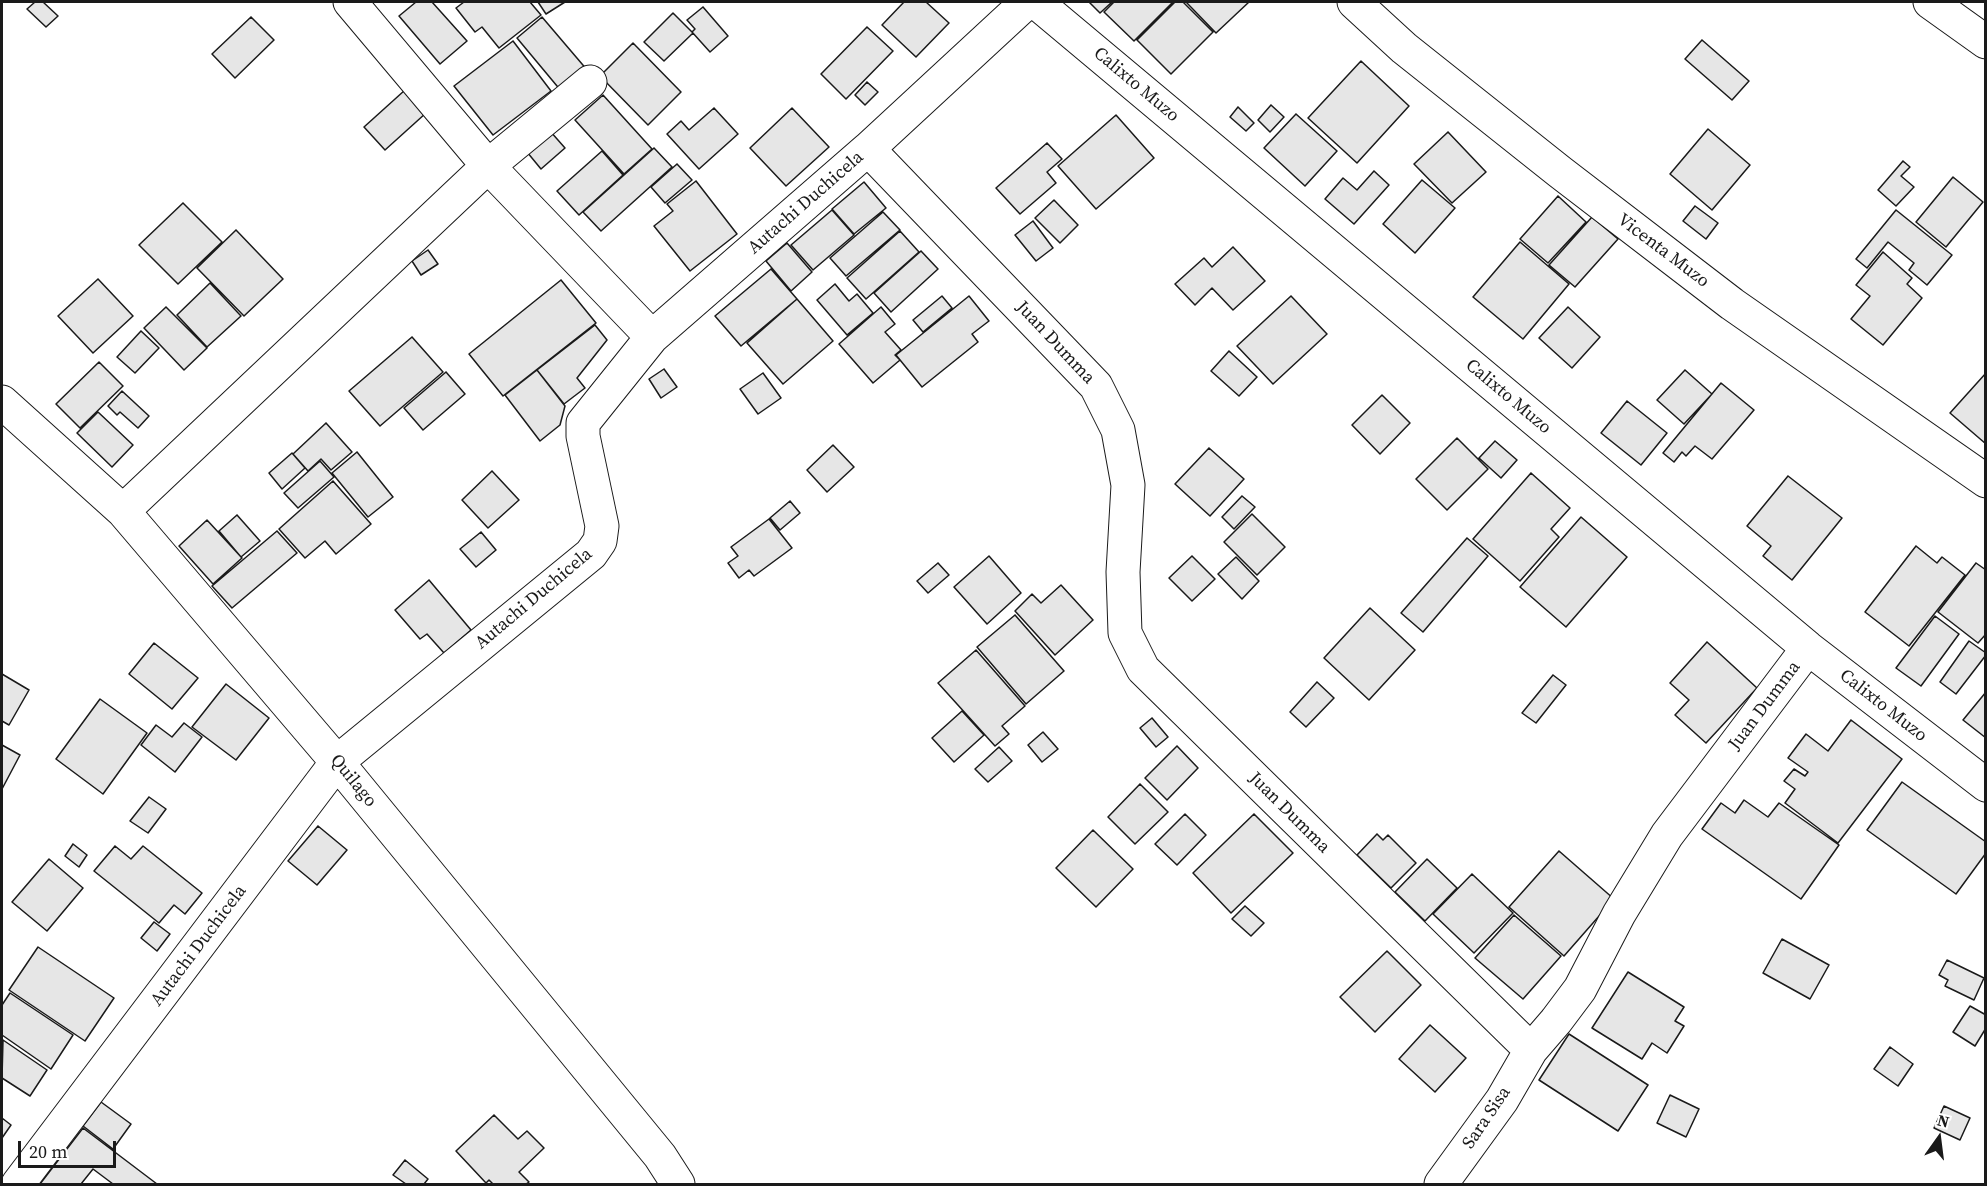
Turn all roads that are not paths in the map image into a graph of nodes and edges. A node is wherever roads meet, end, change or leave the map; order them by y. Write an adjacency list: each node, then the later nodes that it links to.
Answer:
1 (350, 2): 9 (street)
2 (1027, 2): 8 (street, Autachi Duchicela)
3 (1036, 2): 14 (street, Calixto Muzo)
4 (1354, 2): 12 (street, Vicenta Muzo)
5 (1930, 2): 6 (street)
6 (1986, 42)
7 (590, 81): 9 (street)
8 (868, 149): 10 (street, Autachi Duchicela); 17 (street, Juan Dumma)
9 (488, 166): 10 (street); 13 (street)
10 (652, 337): 15 (street, Autachi Duchicela)
11 (2, 402): 13 (street, Quilago)
12 (1986, 481)
13 (123, 511): 15 (street, Quilago)
14 (1808, 648): 16 (street, Calixto Muzo); 17 (street, Juan Dumma)
15 (338, 762): 18 (street, Autachi Duchicela); 19 (street, Quilago)
16 (1986, 785)
17 (1531, 1050): 20 (street, Sara Sisa)
18 (18, 1185)
19 (678, 1185)
20 (1441, 1185)

